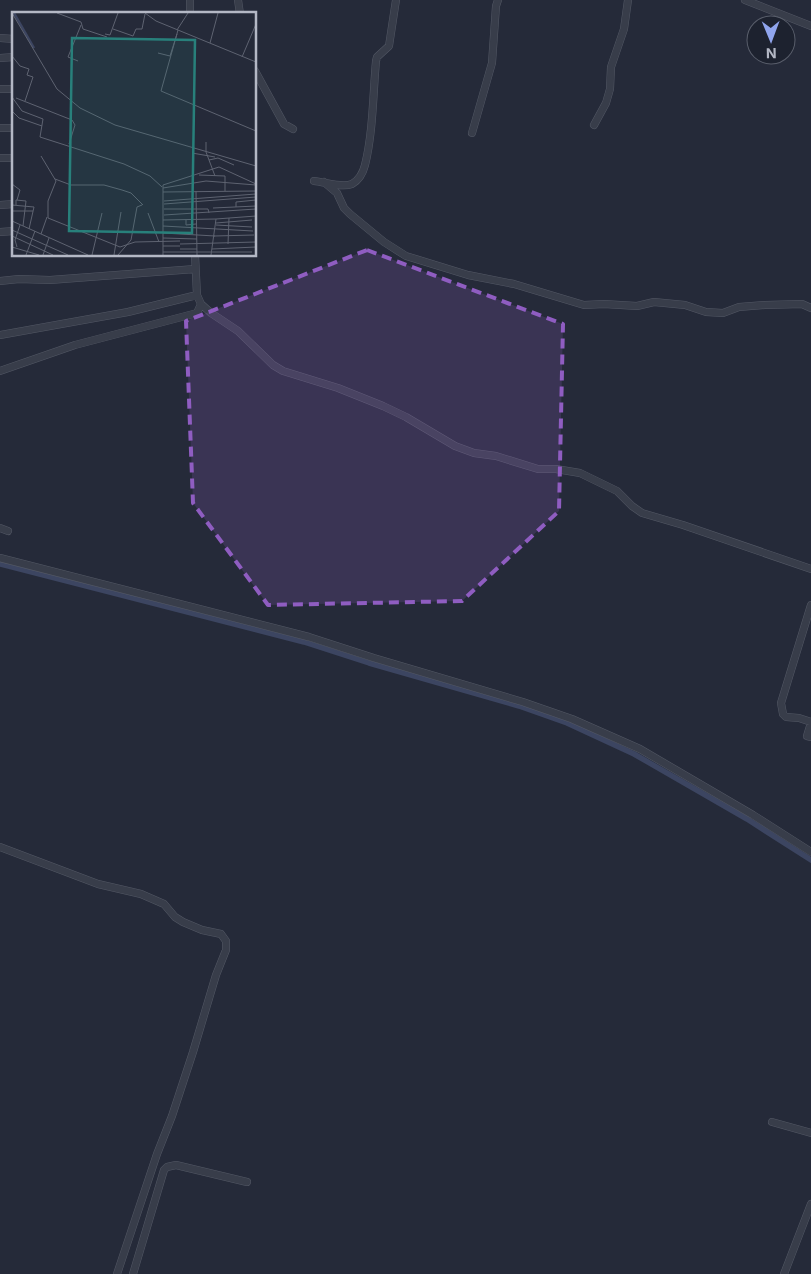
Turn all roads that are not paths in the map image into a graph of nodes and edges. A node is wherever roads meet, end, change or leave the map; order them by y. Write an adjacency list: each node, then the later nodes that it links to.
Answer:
1 (396, 0): 11 (street)
2 (498, 0): 9 (street)
3 (628, 0): 7 (street)
4 (746, 0): 5 (street)
5 (811, 26)
6 (256, 73): 8 (street)
7 (594, 125)
8 (293, 129)
9 (472, 133)
10 (314, 181): 11 (street)
11 (324, 182): 17 (street)
12 (195, 256): 13 (street)
13 (195, 269): 14 (street); 15 (street)
14 (0, 281)
15 (197, 295): 16 (street); 18 (street)
16 (201, 304): 19 (street); 23 (street)
17 (811, 308)
18 (0, 335)
19 (0, 371)
20 (0, 528): 21 (street)
21 (8, 531)
22 (0, 558): 28 (street)
23 (811, 569)
24 (811, 605): 25 (street)
25 (811, 722): 26 (street)
26 (811, 737)
27 (0, 847): 33 (street)
28 (811, 852)
29 (772, 1122): 30 (street)
30 (811, 1133)
31 (247, 1182): 34 (street)
32 (811, 1204): 35 (street)
33 (116, 1274)
34 (133, 1274)
35 (784, 1274)

